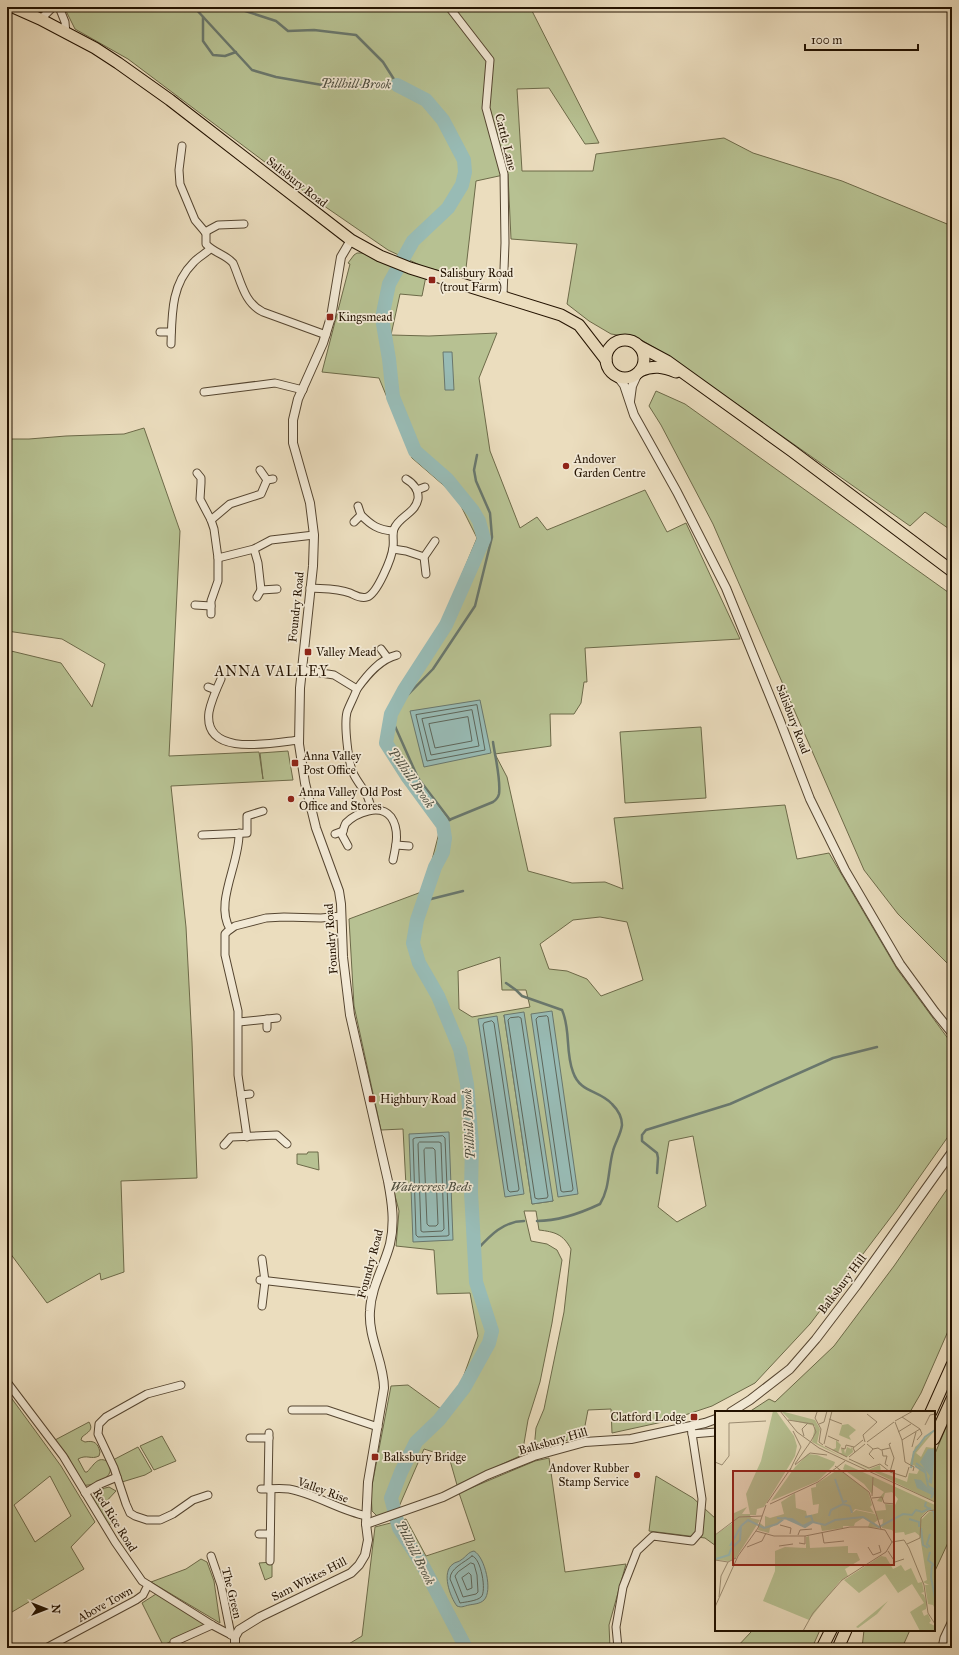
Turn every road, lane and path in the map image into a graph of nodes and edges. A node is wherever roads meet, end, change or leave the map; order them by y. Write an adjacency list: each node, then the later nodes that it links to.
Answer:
1 (13, 7): 5 (main road, Salisbury Road)
2 (53, 7): 5 (street)
3 (59, 7): 6 (street)
4 (449, 7): 12 (street, Cattle Lane)
5 (40, 19): 6 (main road, Salisbury Road)
6 (66, 34): 10 (main road, Salisbury Road)
7 (182, 146): 9 (street)
8 (244, 224): 9 (street)
9 (205, 232): 11 (street)
10 (351, 240): 12 (main road, Salisbury Road); 16 (street, Foundry Road)
11 (210, 249): 14 (street); 16 (street)
12 (503, 296): 15 (main road, Salisbury Road)
13 (160, 332): 14 (street)
14 (171, 332): 18 (street)
15 (587, 334): 17 (main road, Salisbury Road); 20 (main road, Salisbury Road)
16 (326, 335): 24 (street, Foundry Road)
17 (617, 342): 19 (main road); 20 (main road)
18 (171, 344)
19 (639, 346): 21 (main road); 23 (main road)
20 (606, 360): 22 (main road)
21 (639, 373): 22 (main road); 23 (main road); 26 (street)
22 (618, 378): 26 (street, Salisbury Road)
23 (690, 378): 43 (main road)
24 (303, 390): 25 (street); 37 (street, Foundry Road)
25 (204, 392)
26 (629, 404): 77 (street, Salisbury Road)
27 (260, 470): 34 (street)
28 (197, 473): 34 (street)
29 (406, 479): 31 (street)
30 (425, 487): 31 (street)
31 (417, 490): 36 (street)
32 (358, 506): 33 (street)
33 (361, 515): 35 (street); 36 (street)
34 (211, 520): 42 (street)
35 (354, 522)
36 (393, 531): 40 (street)
37 (314, 535): 39 (street); 45 (street, Foundry Road)
38 (435, 541): 41 (street)
39 (254, 549): 42 (street); 47 (street)
40 (393, 549): 41 (street); 45 (street)
41 (424, 557): 44 (street)
42 (218, 558): 50 (street)
43 (952, 571)
44 (426, 574)
45 (310, 588): 55 (street, Foundry Road)
46 (276, 589): 47 (street)
47 (261, 590): 48 (street)
48 (257, 597)
49 (195, 605): 50 (street)
50 (211, 606): 51 (street)
51 (211, 614)
52 (381, 649): 54 (street)
53 (397, 655): 54 (street)
54 (387, 657): 58 (street)
55 (302, 670): 58 (street); 60 (street, Foundry Road)
56 (221, 680): 59 (street)
57 (208, 687): 59 (street)
58 (357, 689): 61 (street)
59 (216, 690): 60 (street)
60 (299, 740): 71 (street, Foundry Road)
61 (371, 810): 63 (street); 67 (street)
62 (263, 811): 64 (street)
63 (343, 831): 65 (street); 68 (street)
64 (239, 833): 66 (street); 72 (street)
65 (335, 834)
66 (202, 835)
67 (396, 844): 69 (street); 70 (street)
68 (348, 846)
69 (409, 846)
70 (393, 860)
71 (341, 916): 72 (street); 86 (street, Foundry Road)
72 (230, 929): 75 (street)
73 (277, 1018): 74 (street)
74 (267, 1019): 75 (street); 76 (street)
75 (239, 1022): 79 (street)
76 (267, 1028)
77 (952, 1033)
78 (250, 1094): 79 (street)
79 (241, 1095): 80 (street)
80 (247, 1137): 81 (street); 82 (street)
81 (287, 1144)
82 (224, 1146)
83 (952, 1152): 93 (street, Balksbury Hill)
84 (262, 1258): 85 (street)
85 (262, 1281): 86 (street); 87 (street)
86 (373, 1293): 96 (street, Foundry Road)
87 (262, 1306)
88 (952, 1365): 94 (main road)
89 (7, 1382): 103 (street, Red Rice Road)
90 (180, 1385): 101 (street)
91 (952, 1399): 99 (main road)
92 (292, 1410): 96 (street)
93 (733, 1411)
94 (930, 1411)
95 (715, 1419): 97 (street, Balksbury Hill)
96 (378, 1427): 105 (street, Foundry Road)
97 (691, 1430): 98 (street); 105 (street, Balksbury Hill); 119 (street)
98 (715, 1432)
99 (935, 1437)
100 (250, 1438): 102 (street)
101 (117, 1477): 103 (street); 104 (street)
102 (267, 1489): 105 (street, Valley Rise); 107 (street)
103 (85, 1493): 110 (street, Red Rice Road)
104 (206, 1498)
105 (366, 1520): 115 (street, Sam Whites Hill)
106 (259, 1534): 107 (street)
107 (270, 1534): 109 (street)
108 (211, 1556): 115 (street, The Green)
109 (270, 1561)
110 (148, 1585): 112 (street, Red Rice Road); 117 (street, Above Town)
111 (952, 1621): 122 (street)
112 (212, 1625): 115 (street, Red Rice Road); 116 (street)
113 (830, 1631): 120 (main road)
114 (846, 1631): 121 (main road)
115 (233, 1636): 118 (street)
116 (174, 1642)
117 (46, 1648)
118 (235, 1648)
119 (618, 1648)
120 (822, 1648)
121 (838, 1648)
122 (942, 1648)

